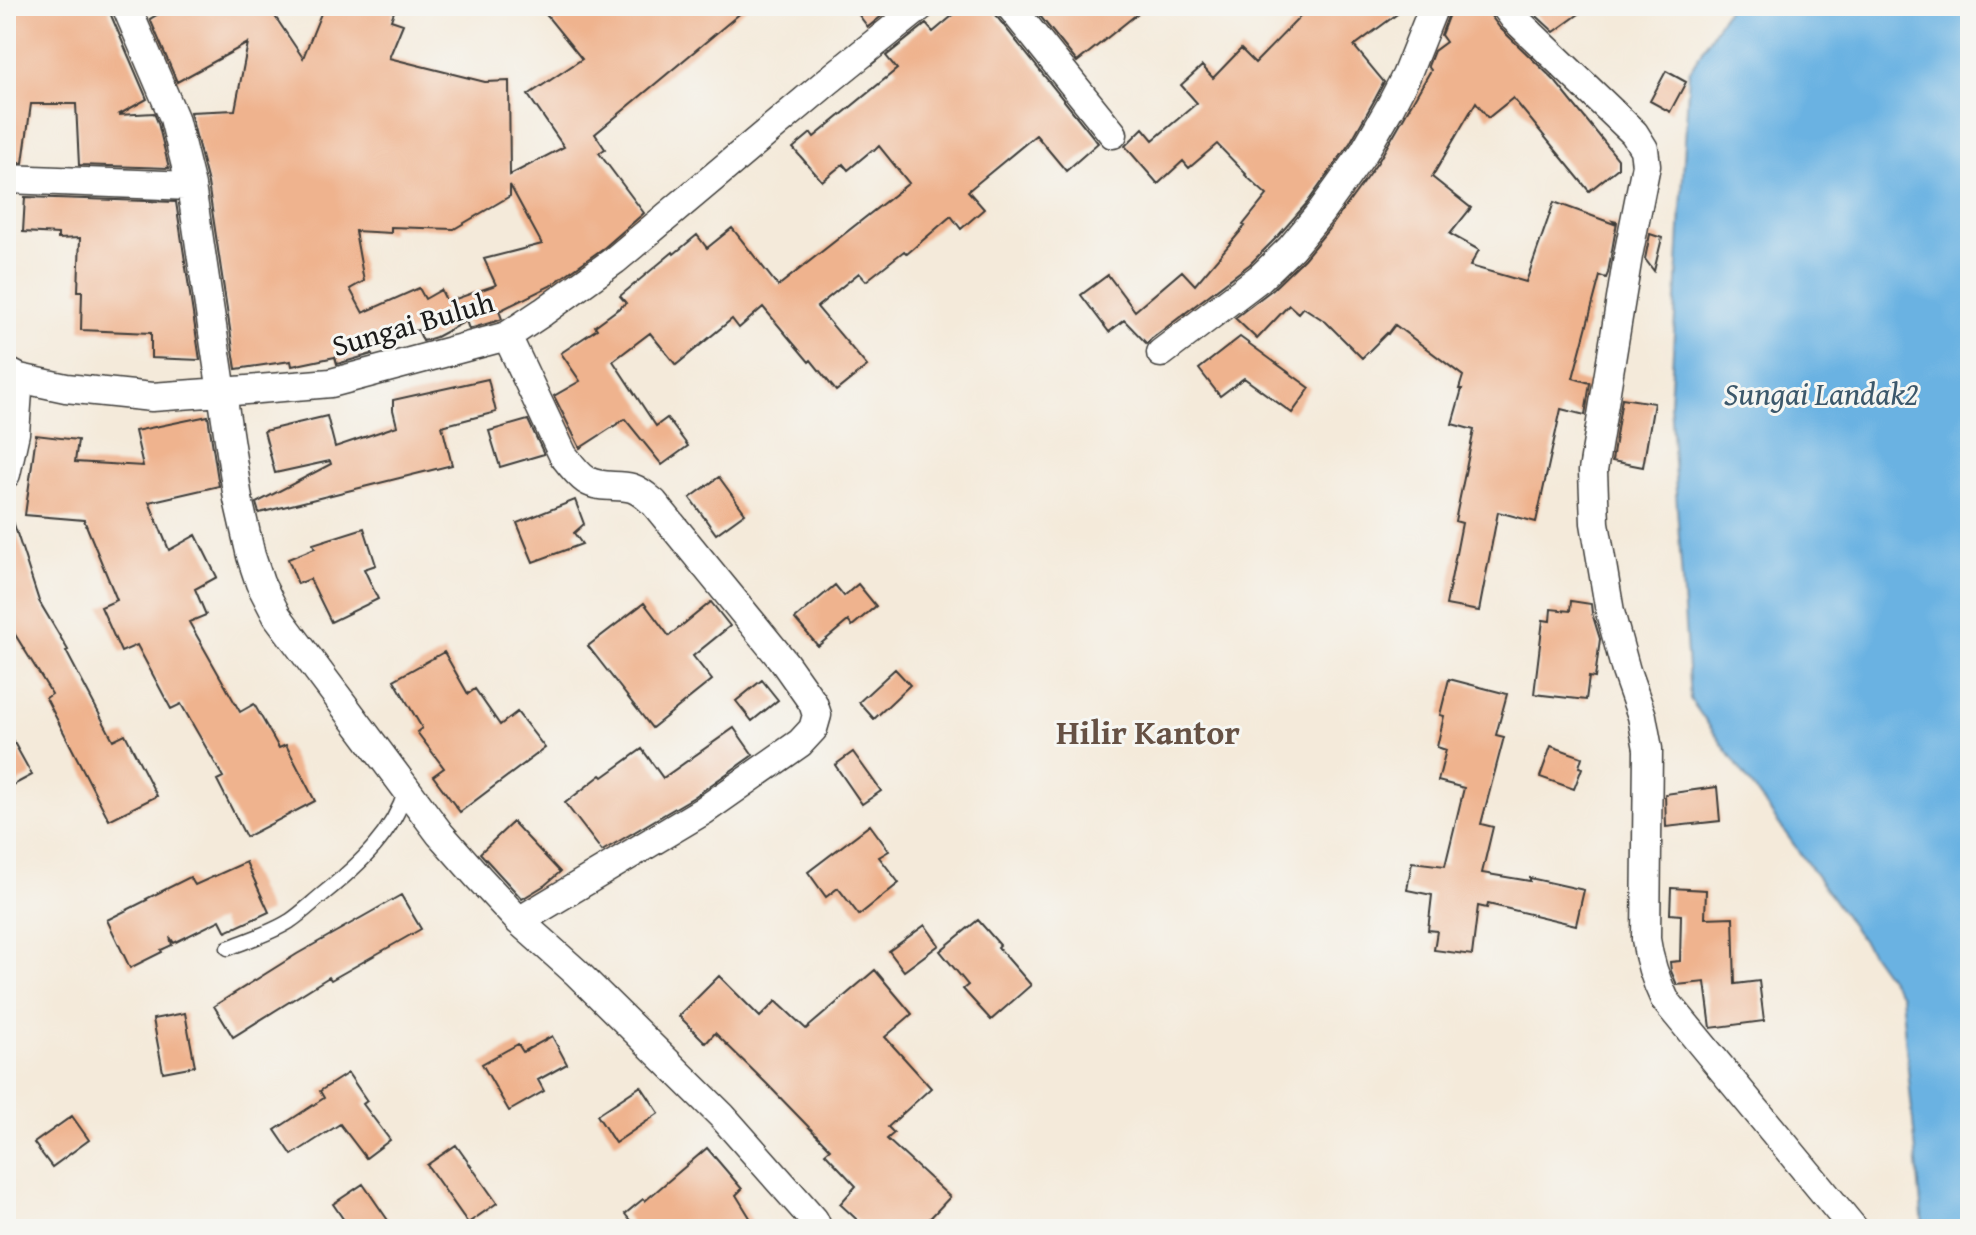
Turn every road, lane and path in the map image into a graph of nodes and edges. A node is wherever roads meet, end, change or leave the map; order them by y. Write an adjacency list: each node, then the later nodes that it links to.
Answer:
1 (126, 6): 8 (street)
2 (921, 6): 9 (street, Sungai Buluh)
3 (1010, 6): 6 (street)
4 (1434, 6): 10 (street)
5 (1505, 6): 18 (street)
6 (1113, 134)
7 (6, 179): 8 (street)
8 (191, 186): 12 (street)
9 (507, 336): 12 (street, Sungai Buluh); 15 (street)
10 (1161, 353)
11 (12, 375): 12 (street, Sungai Buluh); 13 (street)
12 (222, 392): 14 (street)
13 (6, 474)
14 (407, 789): 15 (street); 16 (lane)
15 (519, 921): 17 (street)
16 (228, 948)
17 (818, 1229)
18 (1854, 1229)

